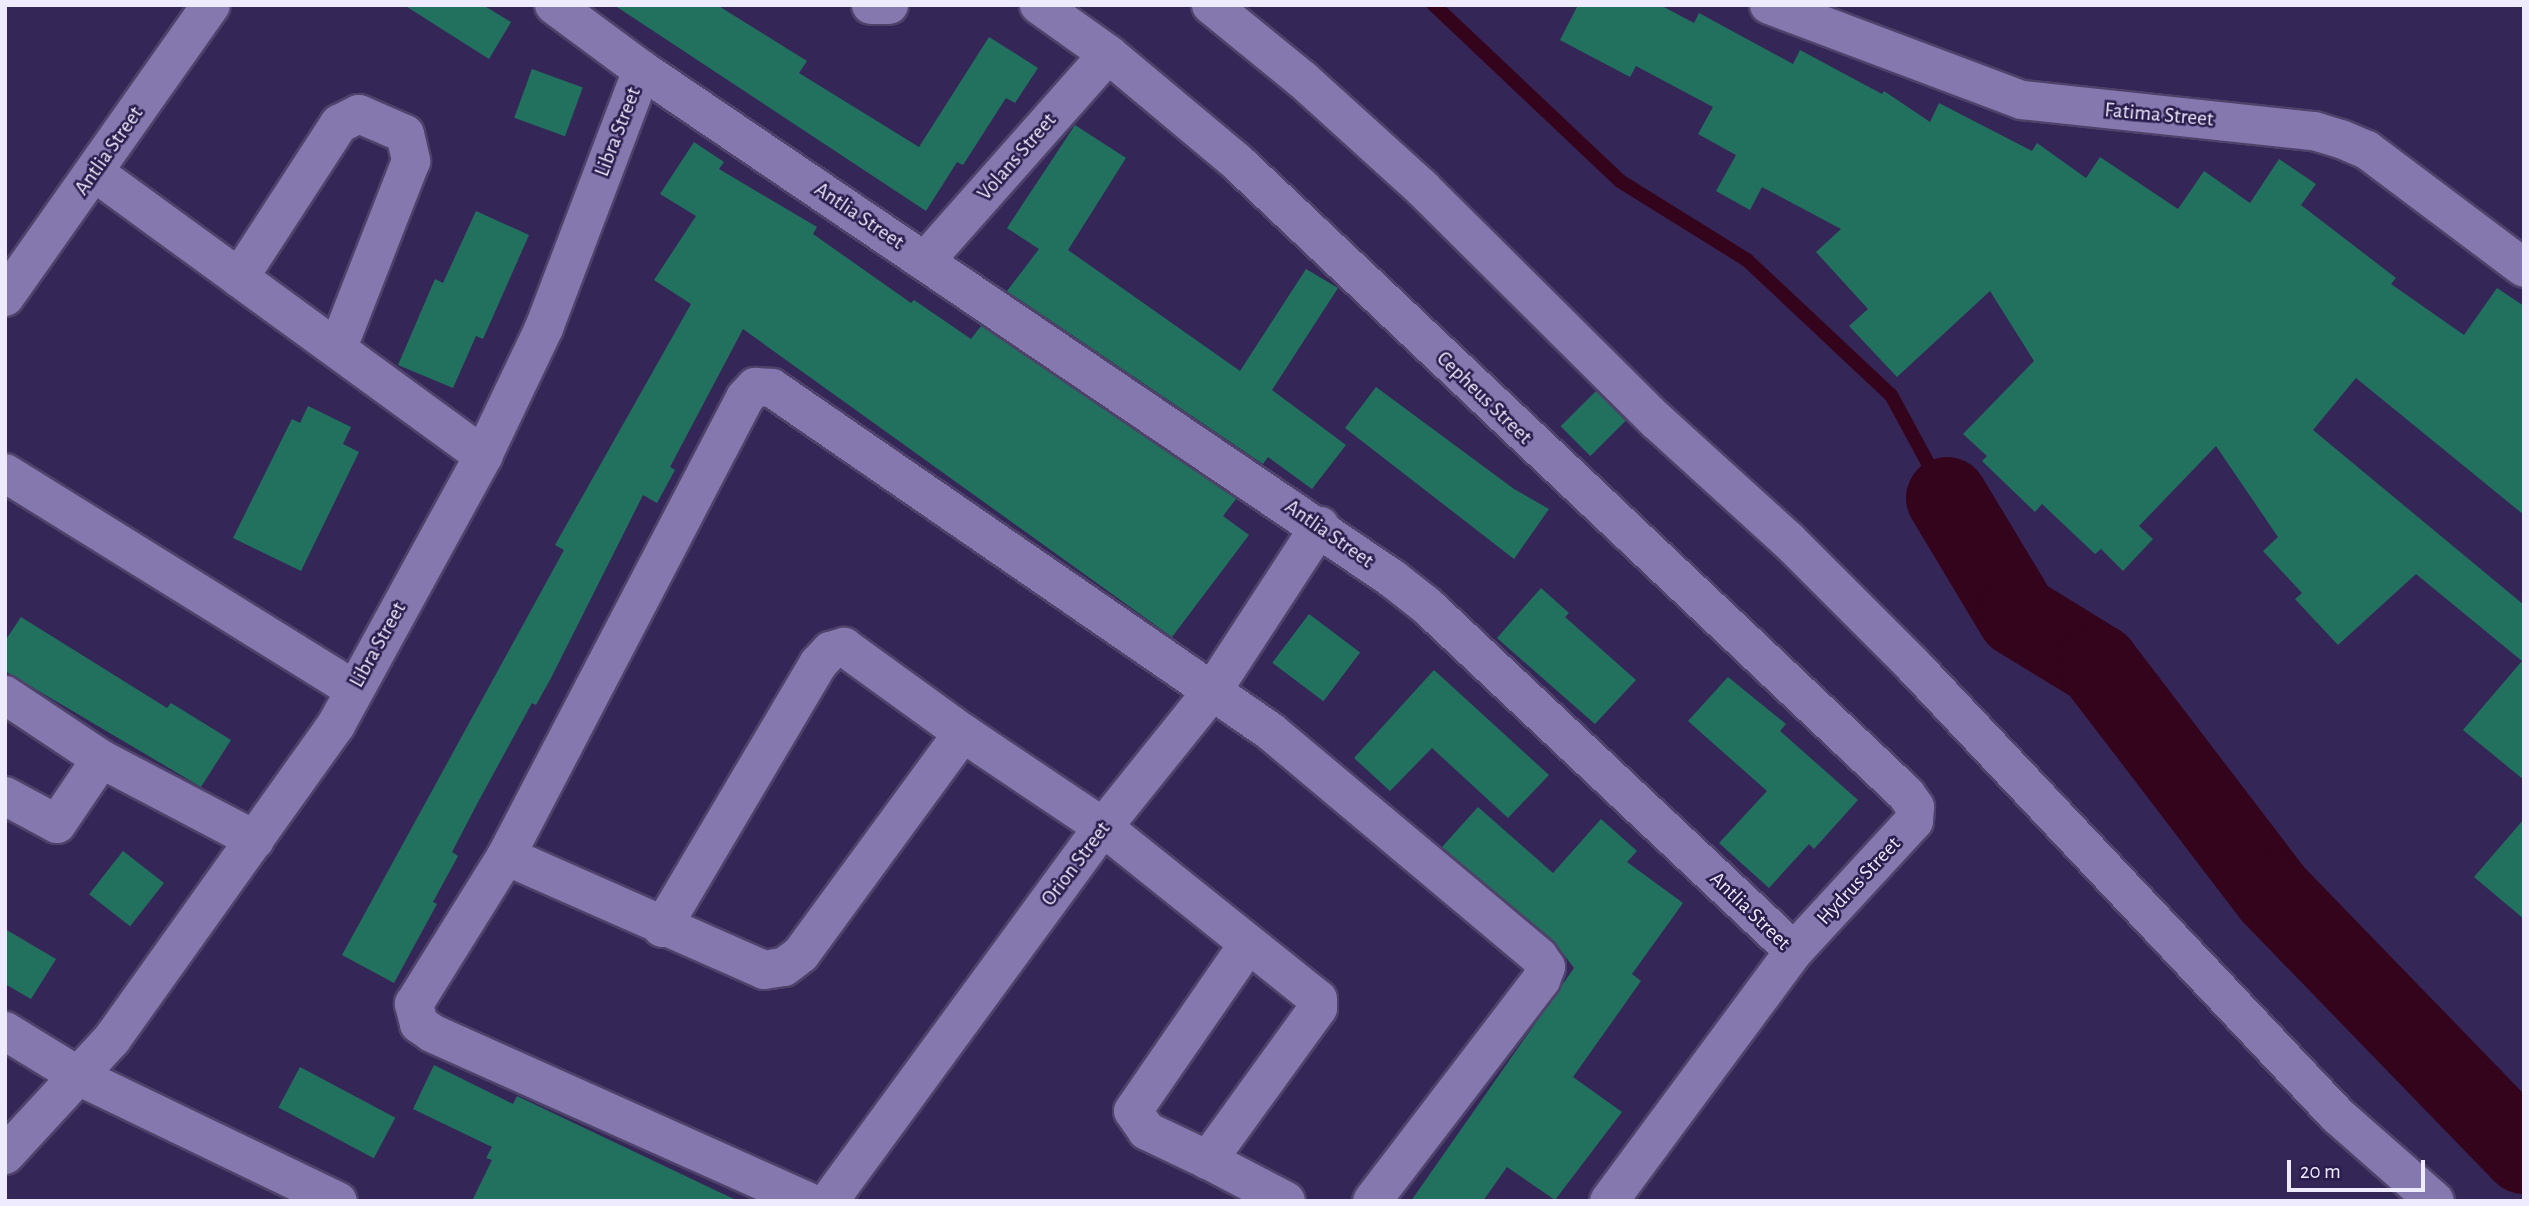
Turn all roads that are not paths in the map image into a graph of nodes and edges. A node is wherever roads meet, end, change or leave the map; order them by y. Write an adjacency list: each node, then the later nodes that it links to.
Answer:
1 (211, 5): 10 (street, Antlia Street)
2 (554, 5): 9 (street, Antlia Street)
3 (871, 5): 4 (street)
4 (889, 5)
5 (1039, 5): 8 (street, Cepheus Street)
6 (1212, 5): 36 (street)
7 (1769, 5): 12 (street, Fatima Street)
8 (1108, 54): 11 (street, Volans Street); 25 (street, Cepheus Street)
9 (642, 70): 11 (street, Antlia Street); 16 (street, Libra Street)
10 (94, 172): 13 (street); 14 (street, Antlia Street)
11 (925, 261): 18 (street, Antlia Street)
12 (2524, 268)
13 (239, 278): 15 (street); 15 (street)
14 (5, 297)
15 (338, 347): 16 (street)
16 (483, 456): 19 (street, Libra Street)
17 (5, 473): 19 (street)
18 (1320, 526): 20 (street, Orion Street); 31 (street, Antlia Street)
19 (354, 689): 27 (street, Libra Street)
20 (1213, 690): 26 (street, Orion Street); 28 (street); 41 (street)
21 (5, 695): 23 (street)
22 (962, 733): 26 (street); 29 (street); 29 (street)
23 (101, 759): 24 (street); 27 (street)
24 (5, 796)
25 (1915, 807): 31 (street, Hydrus Street)
26 (1103, 827): 30 (street); 39 (street, Orion Street)
27 (255, 840): 33 (street, Libra Street)
28 (506, 856): 29 (street); 38 (street)
29 (663, 928)
30 (1248, 944): 35 (street); 35 (street)
31 (1794, 951): 42 (street, Antlia Street)
32 (5, 1031): 33 (street)
33 (80, 1077): 34 (street, Libra Street); 37 (street)
34 (5, 1155)
35 (1208, 1160): 40 (street)
36 (2424, 1198)
37 (338, 1201)
38 (807, 1201)
39 (829, 1201)
40 (1286, 1201)
41 (1372, 1201)
42 (1609, 1201)

